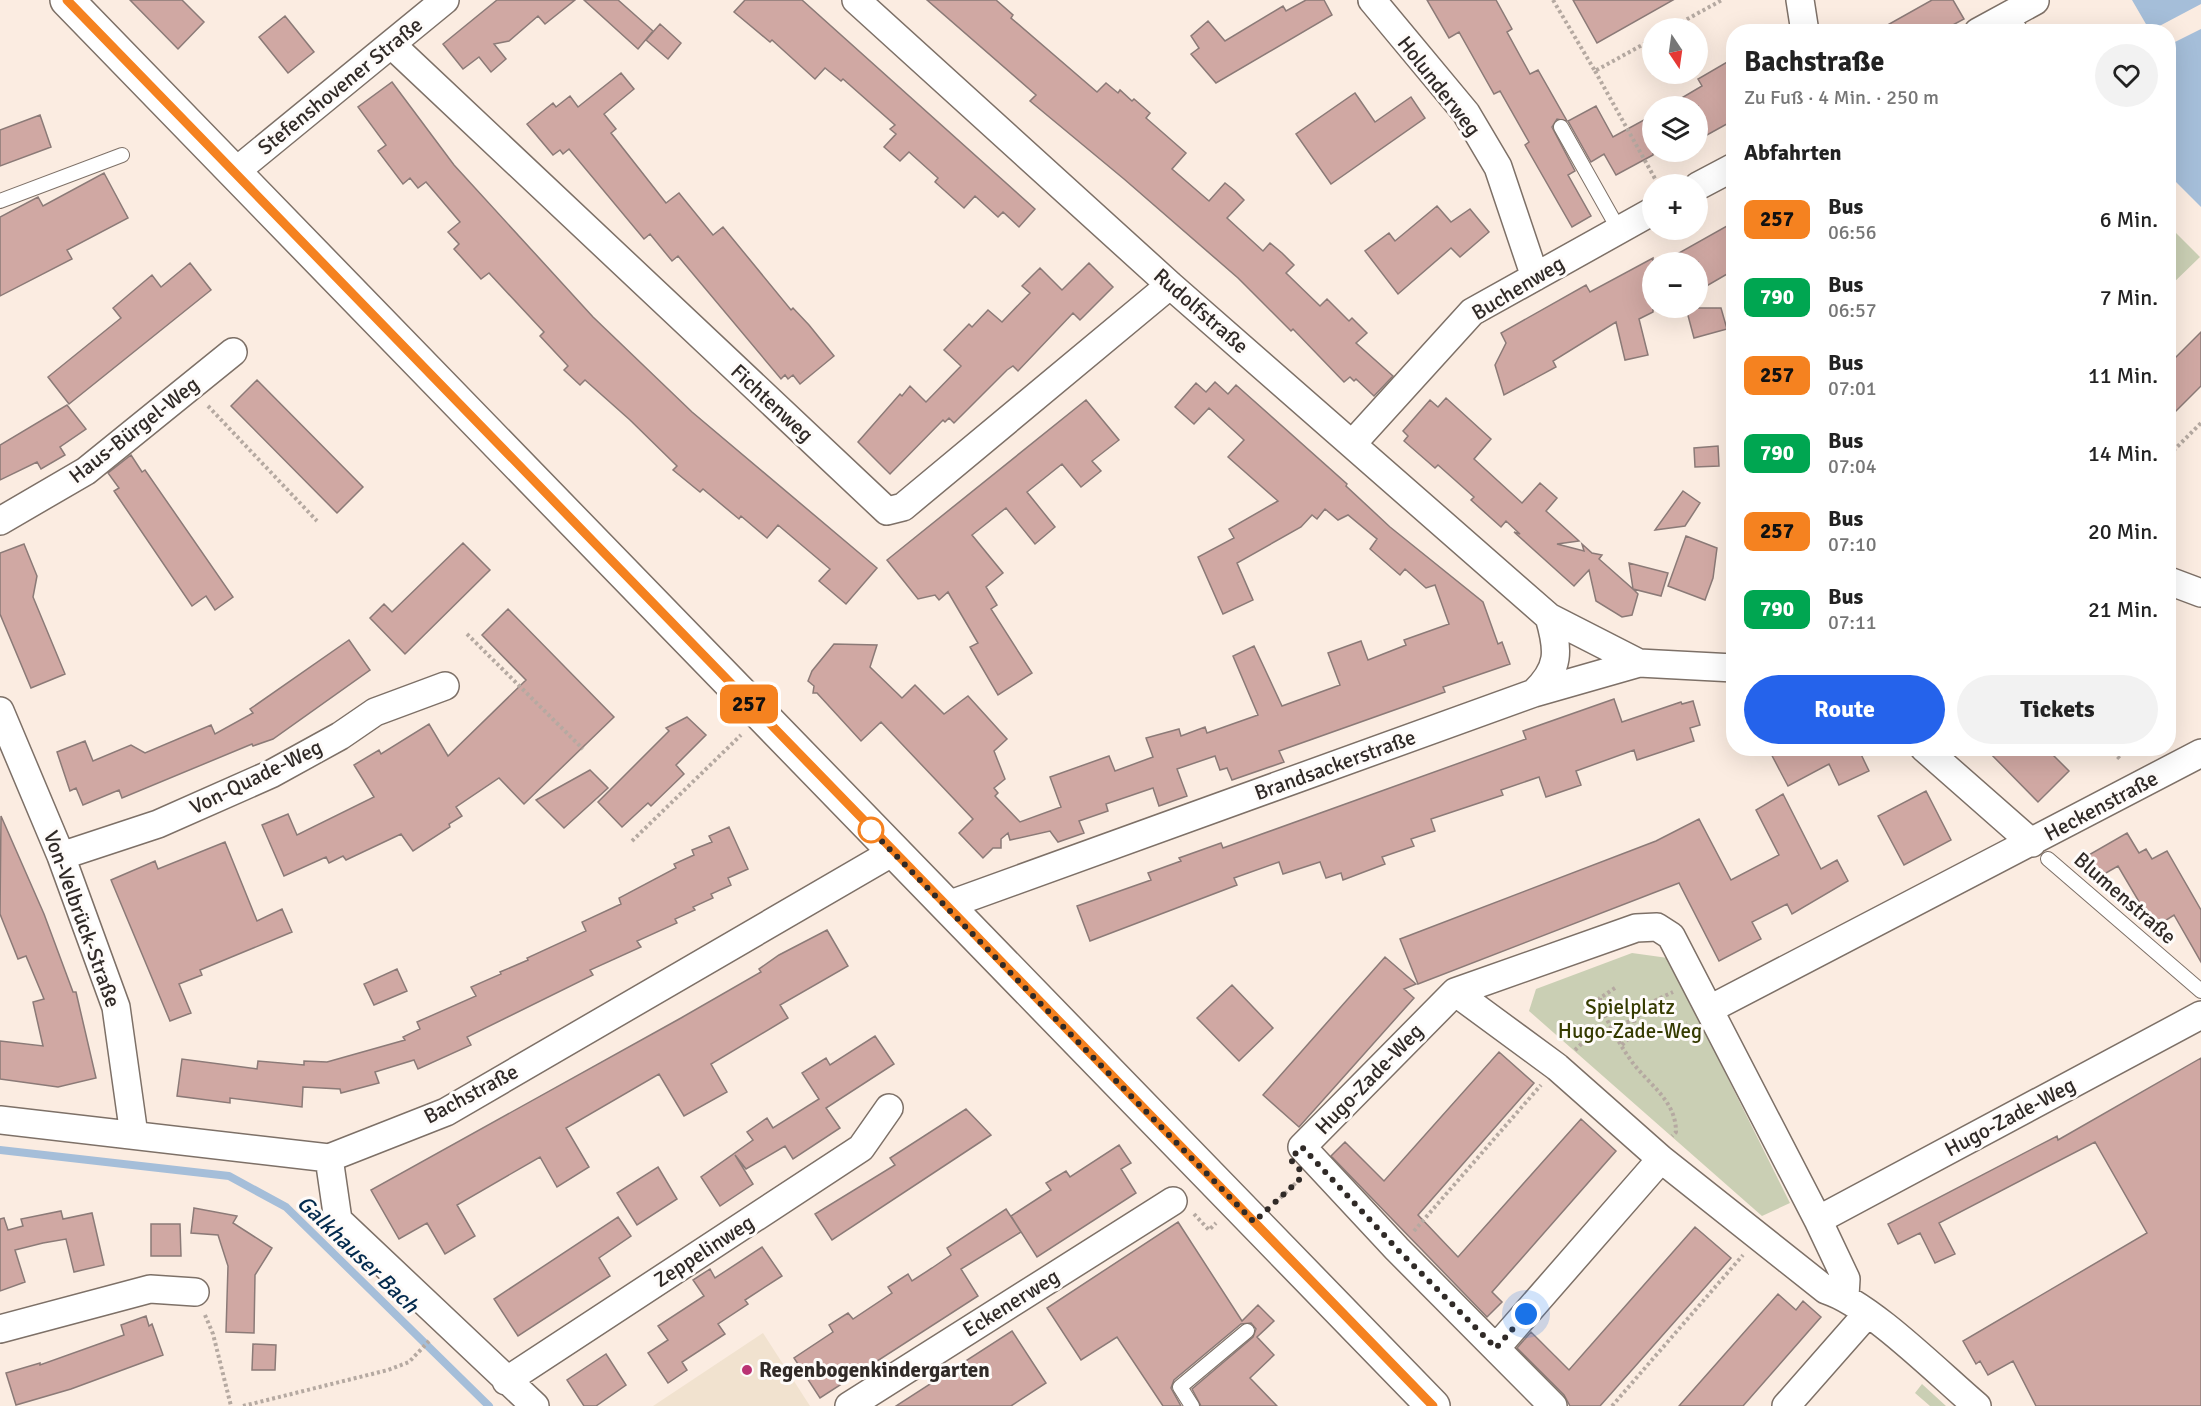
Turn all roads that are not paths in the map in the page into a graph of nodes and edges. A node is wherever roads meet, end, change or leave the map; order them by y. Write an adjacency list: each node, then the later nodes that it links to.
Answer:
1 (67, 0): 13 (main road)
2 (445, 0): 9 (street, Stefenshovener Straße)
3 (856, 0): 19 (street, Rudolfstraße)
4 (1372, 0): 18 (street, Holunderweg)
5 (1800, 0): 8 (street)
6 (2035, 1): 7 (street)
7 (2015, 23)
8 (1804, 24)
9 (392, 45): 13 (street, Stefenshovener Straße); 19 (street, Fichtenweg)
10 (1561, 127): 17 (lane)
11 (122, 155): 15 (lane)
12 (1726, 170): 14 (street)
13 (235, 172): 34 (main road)
14 (1708, 180)
15 (0, 201)
16 (1642, 217): 17 (street, Buchenweg)
17 (1619, 230): 18 (street, Buchenweg)
18 (1535, 277): 21 (street, Buchenweg)
19 (1170, 285): 21 (street, Rudolfstraße)
20 (233, 352): 22 (street, Haus-Bürgel-Weg)
21 (1353, 443): 25 (street, Rudolfstraße)
22 (0, 521)
23 (2176, 584): 24 (street)
24 (2201, 593)
25 (1550, 617): 26 (street, Rudolfstraße); 29 (street)
26 (1639, 663): 27 (street, Brandsackerstraße); 29 (street, Brandsackerstraße)
27 (1726, 668)
28 (445, 686): 35 (street, Von-Quade-Weg)
29 (1534, 693): 36 (street, Brandsackerstraße)
30 (1, 717): 35 (street, Von-Velbrück-Straße)
31 (2201, 753): 33 (street, Heckenstraße)
32 (1933, 756): 33 (street)
33 (2040, 851): 37 (lane, Blumenstraße); 39 (street)
34 (893, 852): 36 (main road); 45 (street, Bachstraße)
35 (61, 856): 43 (street, Von-Velbrück-Straße)
36 (945, 906): 58 (main road)
37 (2201, 991)
38 (1455, 992): 39 (street, Hugo-Zade-Weg); 44 (street); 53 (street, Hugo-Zade-Weg)
39 (1703, 1014): 47 (street, Hugo-Zade-Weg)
40 (2201, 1015): 47 (street, Hugo-Zade-Weg)
41 (889, 1108): 54 (street, Zeppelinweg)
42 (0, 1120): 43 (street, Bachstraße)
43 (134, 1135): 45 (street, Bachstraße)
44 (1659, 1157): 49 (street); 53 (street)
45 (329, 1158): 54 (street)
46 (1173, 1201): 56 (street, Eckenerweg)
47 (1818, 1220): 49 (street, Hugo-Zade-Weg)
48 (195, 1292): 51 (street)
49 (1845, 1296): 50 (street)
50 (1868, 1314): 60 (street); 61 (street)
51 (0, 1329)
52 (1247, 1331): 57 (lane)
53 (1496, 1348): 59 (street, Hugo-Zade-Weg)
54 (506, 1381): 55 (street)
55 (535, 1406)
56 (849, 1406)
57 (1192, 1406)
58 (1433, 1406)
59 (1553, 1406)
60 (1786, 1406)
61 (1977, 1406)

